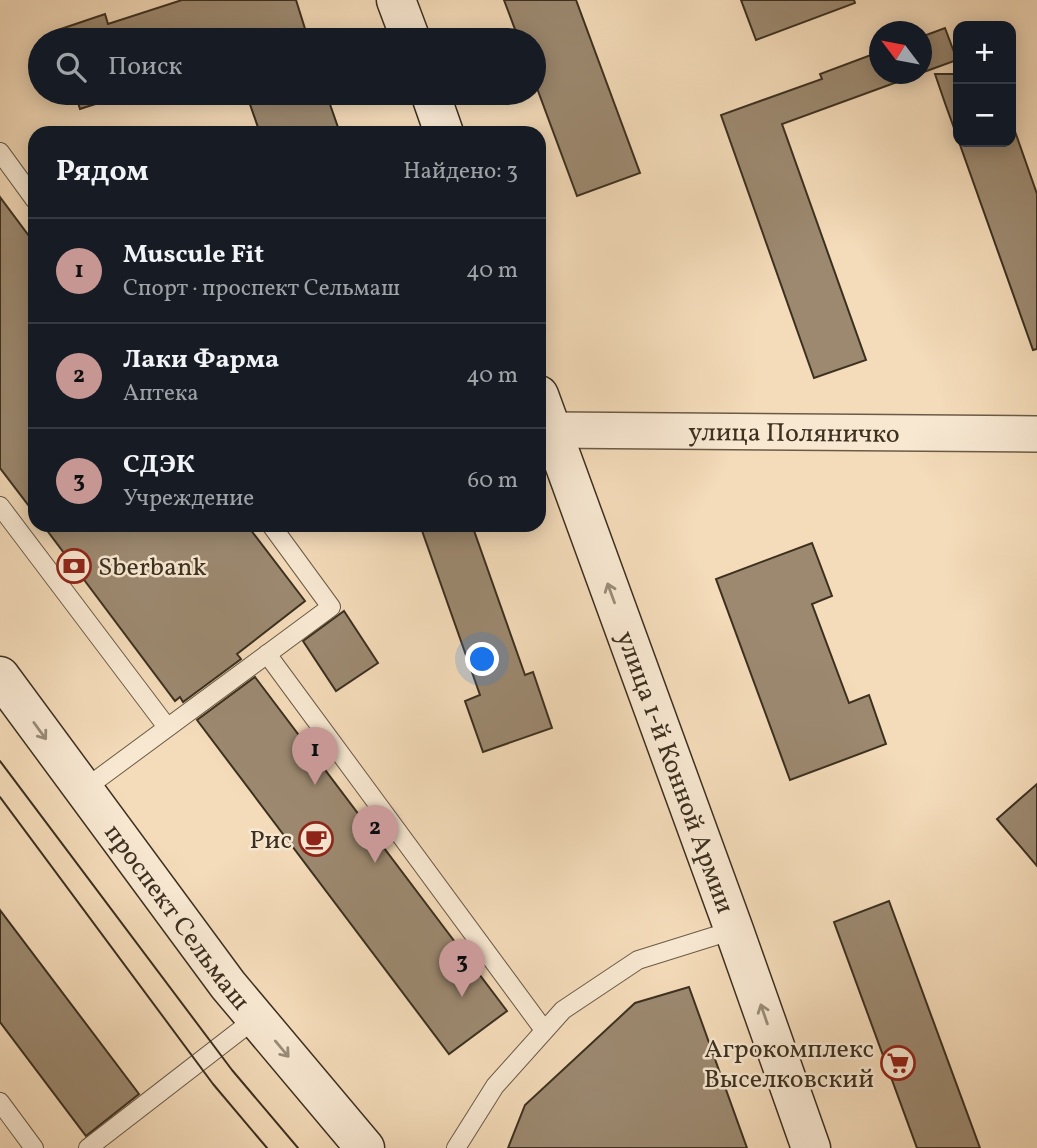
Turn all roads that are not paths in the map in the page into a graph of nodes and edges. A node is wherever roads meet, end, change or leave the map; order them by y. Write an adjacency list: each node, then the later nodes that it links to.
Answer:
1 (396, 0): 2 (main road)
2 (406, 28)
3 (434, 105): 4 (main road)
4 (442, 126)
5 (0, 152): 6 (lane)
6 (28, 190)
7 (546, 412): 9 (street, улица Поляничко)
8 (546, 415): 16 (main road, улица 1-й Конной Армии, one-way to 8)
9 (1037, 434)
10 (0, 506): 14 (lane)
11 (276, 532): 12 (lane)
12 (267, 654): 14 (lane); 18 (lane)
13 (5, 695): 15 (main road, проспект Сельмаш, one-way to 15)
14 (167, 727): 15 (lane)
15 (83, 790): 17 (main road, проспект Сельмаш)
16 (734, 929): 18 (lane); 24 (main road, улица 1-й Конной Армии, one-way to 16)
17 (256, 1018): 21 (lane); 22 (main road, проспект Сельмаш, one-way to 22)
18 (544, 1030): 23 (lane)
19 (0, 1102): 20 (lane)
20 (34, 1148)
21 (88, 1148)
22 (365, 1148)
23 (456, 1148)
24 (811, 1148)

